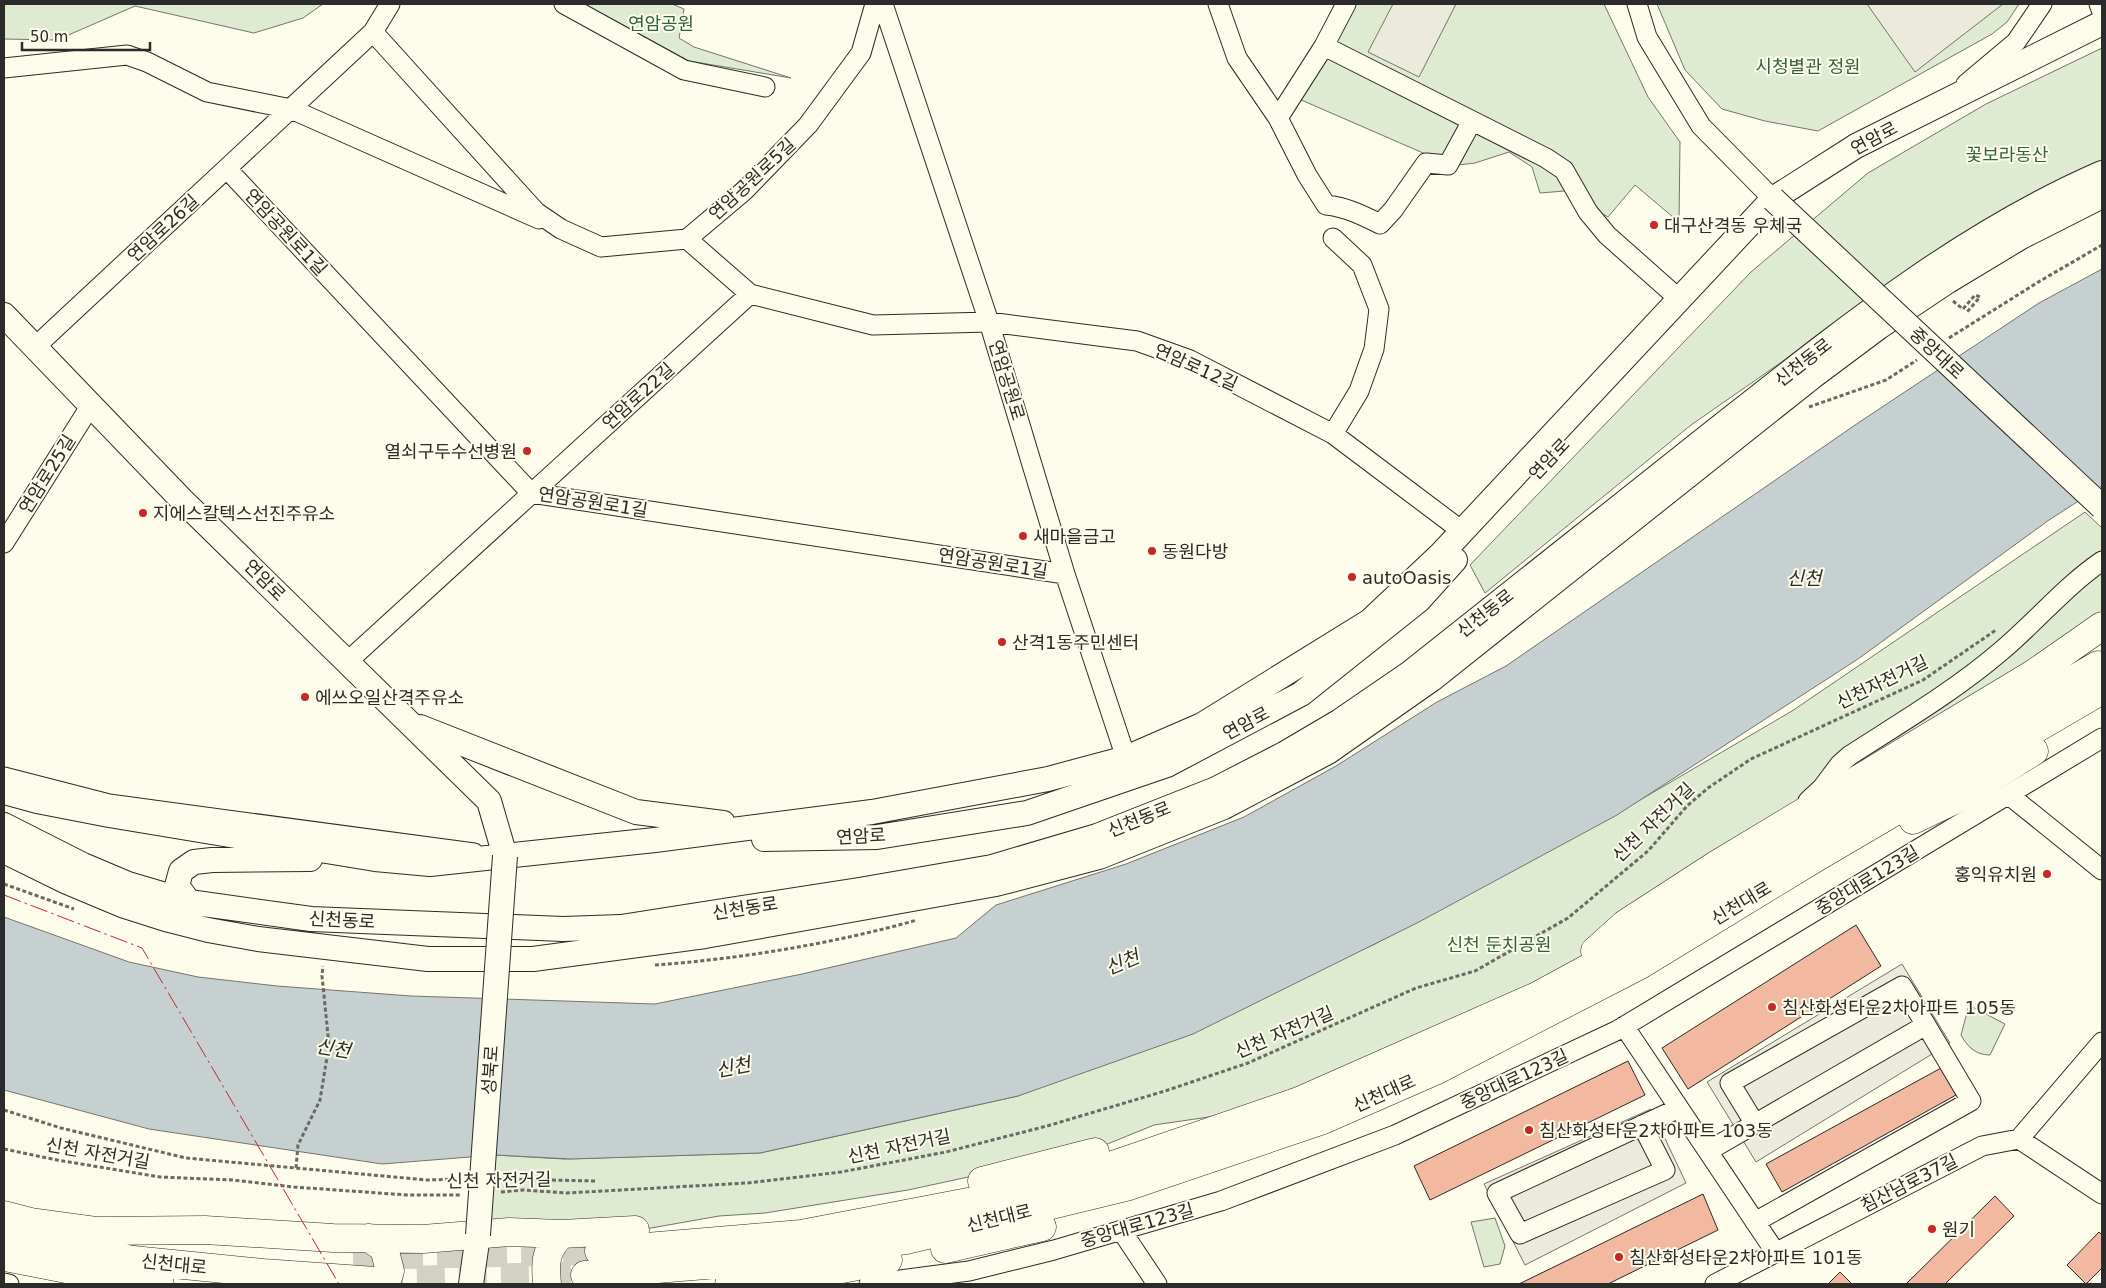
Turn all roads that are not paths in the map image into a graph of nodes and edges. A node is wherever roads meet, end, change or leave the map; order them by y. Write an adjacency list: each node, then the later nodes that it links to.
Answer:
1 (390, 4): 12 (street, 연암로26길)
2 (564, 4): 15 (street)
3 (875, 4): 26 (street, 연암공원로5길)
4 (884, 4): 30 (street, 연암공원로)
5 (1218, 4): 18 (street)
6 (1346, 4): 13 (street)
7 (1636, 4): 23 (street)
8 (2042, 4): 16 (street)
9 (2099, 4): 10 (street)
10 (2102, 12)
11 (2102, 22): 16 (main road, 연암로)
12 (374, 32): 17 (street, 연암로26길); 24 (street)
13 (1324, 46): 18 (street); 19 (street)
14 (4, 68): 17 (street)
15 (765, 87)
16 (1948, 99): 23 (main road, 연암로)
17 (291, 109): 20 (street, 연암로26길); 24 (street)
18 (1278, 118): 19 (street)
19 (1472, 121): 28 (street)
20 (227, 169): 31 (street, 연암로26길); 34 (street, 연암공원로1길)
21 (2102, 173): 58 (main road, 신천동로)
22 (2102, 196): 54 (main road, 신천동로)
23 (1772, 199): 28 (main road, 연암로); 35 (main road, 중앙대로, bridge)
24 (561, 229): 26 (street)
25 (1333, 238): 33 (street)
26 (687, 239): 27 (street)
27 (750, 294): 30 (street); 34 (street, 연암로22길)
28 (1678, 298): 36 (main road, 연암로); 53 (main road, 연암로)
29 (4, 315): 31 (main road, 연암로)
30 (989, 322): 33 (street, 연암로12길); 39 (street, 연암공원로)
31 (35, 347): 32 (main road, 연암로)
32 (90, 405): 37 (street, 연암로25길); 41 (main road, 연암로)
33 (1333, 434): 36 (street, 연암로12길)
34 (531, 493): 39 (street, 연암공원로1길); 41 (street, 연암로22길)
35 (2102, 507)
36 (1462, 531): 46 (main road, 연암로)
37 (4, 543)
38 (2102, 561): 50 (street)
39 (1065, 574): 46 (street, 연암공원로)
40 (2100, 628): 50 (highway)
41 (347, 662): 44 (main road, 연암로)
42 (2100, 678): 59 (highway, 신천대로); 60 (highway, 신천대로)
43 (2102, 707): 59 (highway)
44 (410, 723): 52 (main road); 55 (main road, 연암로)
45 (2102, 738): 49 (street, 중앙대로123길)
46 (1126, 758): 52 (main road, 연암로)
47 (4, 777): 55 (street)
48 (4, 792): 56 (main road)
49 (2009, 794): 57 (street); 62 (street, 중앙대로123길)
50 (1792, 820): 60 (highway)
51 (4, 825): 58 (main road, 신천동로)
52 (757, 827): 53 (main road)
53 (655, 840): 55 (main road)
54 (4, 851)
55 (506, 856): 56 (main road); 76 (main road, 성북로, bridge)
56 (374, 859): 58 (main road)
57 (2102, 870)
58 (189, 902)
59 (1739, 905): 66 (highway, 신천대로)
60 (1560, 983): 64 (highway, 신천대로)
61 (1926, 1025): 67 (street); 67 (street); 73 (street)
62 (1624, 1026): 65 (street); 74 (street, 중앙대로123길)
63 (2102, 1042): 69 (street)
64 (1299, 1101): 75 (highway, 신천대로); 79 (highway, 신천대로)
65 (1679, 1108): 68 (street); 70 (street)
66 (1323, 1120): 82 (highway, 신천대로); 89 (highway)
67 (1755, 1124): 70 (street)
68 (1642, 1126): 68 (street)
69 (2019, 1139): 71 (street); 80 (street, 침산남로37길)
70 (1708, 1151): 73 (street)
71 (2102, 1194)
72 (4, 1216): 78 (highway, 신천대로)
73 (1755, 1222): 80 (street)
74 (1121, 1230): 90 (street, 중앙대로123길); 91 (street)
75 (562, 1234): 76 (highway, 신천대로); 88 (highway)
76 (478, 1235): 78 (highway, 신천대로); 87 (main road, 성북로)
77 (4, 1238): 83 (highway, 신천대로)
78 (361, 1247): 83 (highway)
79 (599, 1251)
80 (1776, 1253): 92 (street, 침산남로37길)
81 (4, 1256): 86 (highway)
82 (585, 1275)
83 (380, 1282)
84 (4, 1283): 85 (street)
85 (9, 1284)
86 (160, 1284)
87 (471, 1284)
88 (546, 1284)
89 (729, 1284)
90 (869, 1284)
91 (1157, 1284)
92 (1715, 1284)

